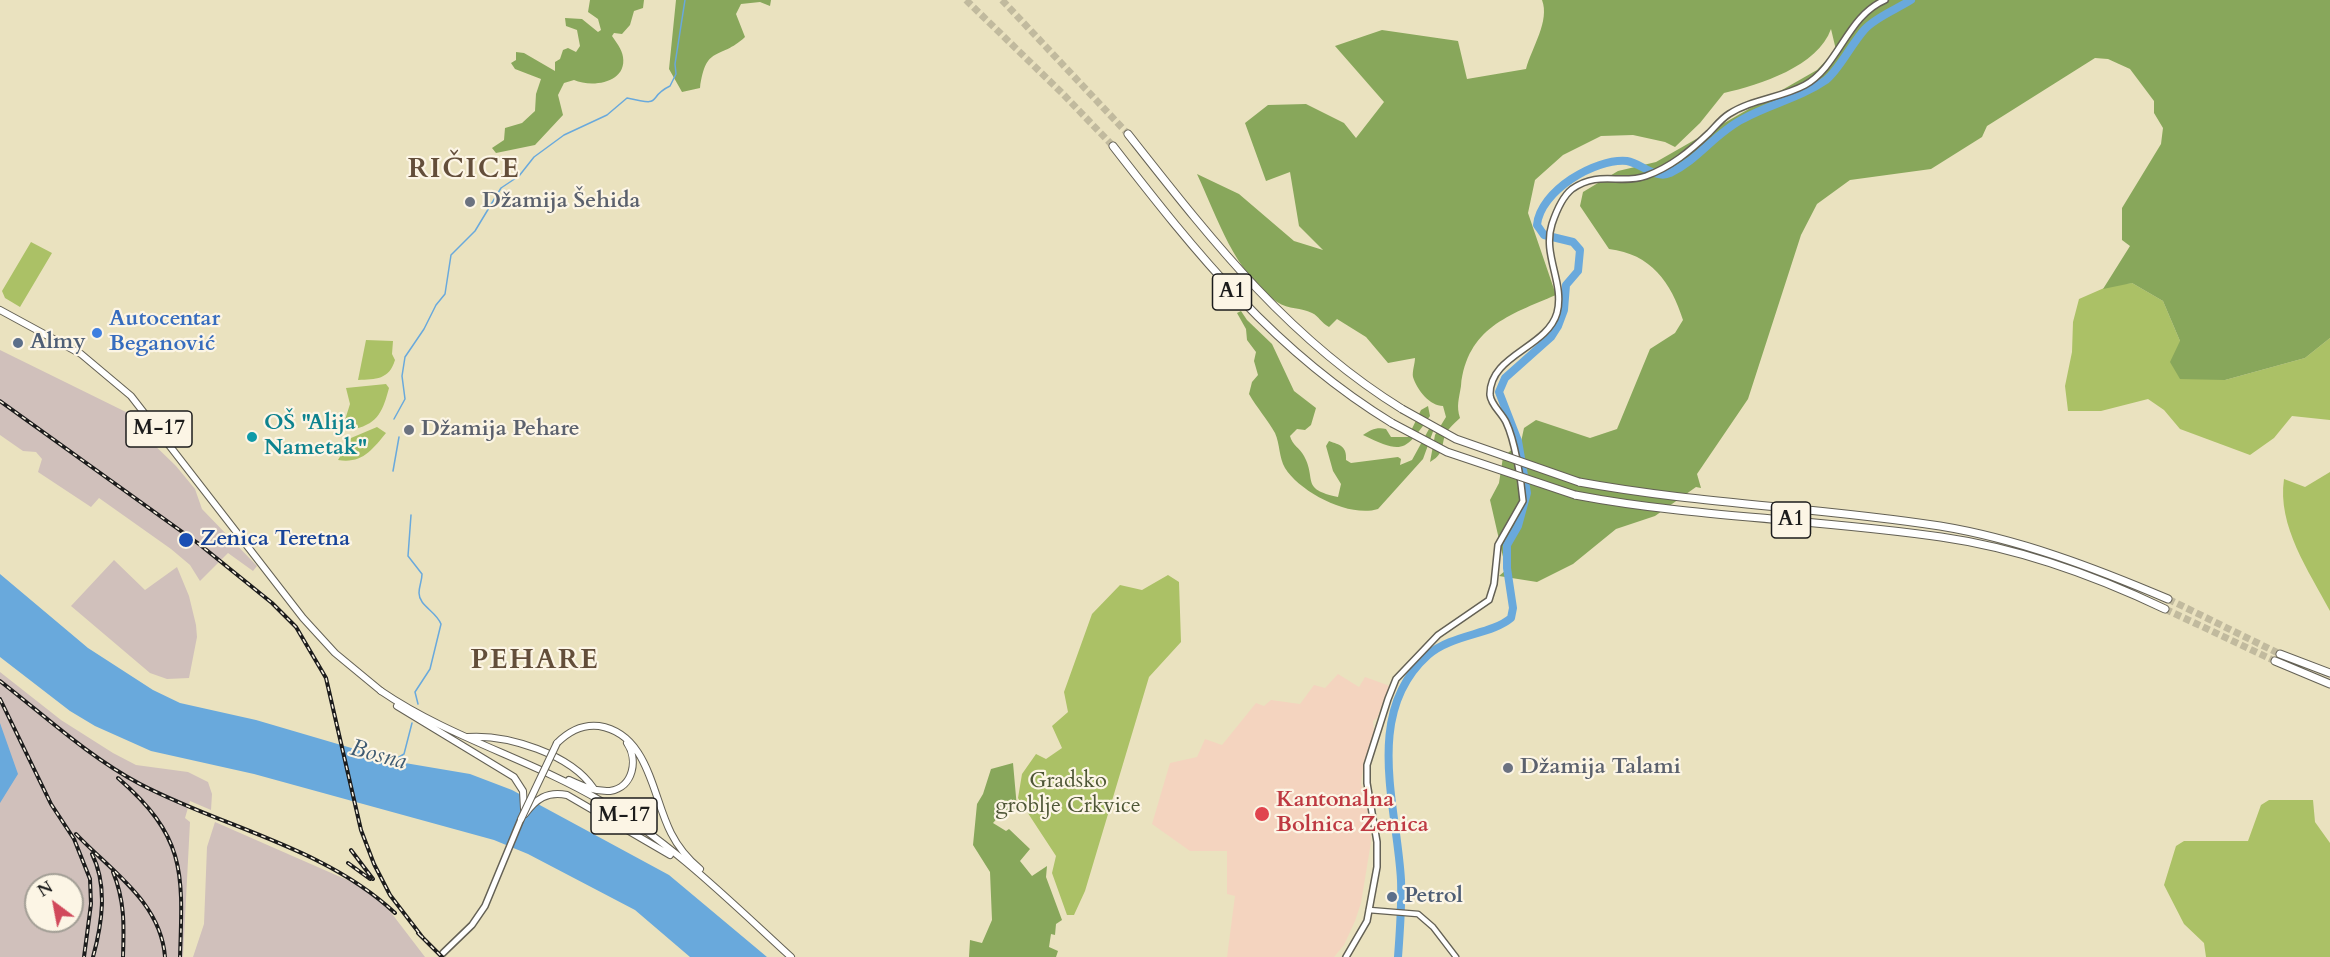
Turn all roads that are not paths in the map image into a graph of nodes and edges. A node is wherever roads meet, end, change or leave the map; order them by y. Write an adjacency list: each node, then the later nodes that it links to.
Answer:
1 (1885, 0): 18 (main road)
2 (1128, 134): 5 (highway, A1, bridge)
3 (1113, 146): 6 (highway, A1, bridge)
4 (0, 310): 11 (main road, M-17)
5 (2168, 599)
6 (2165, 609)
7 (2280, 654): 9 (highway)
8 (2275, 661): 10 (highway)
9 (2330, 673)
10 (2330, 684)
11 (381, 691): 13 (main road, M-17); 16 (main road, bridge)
12 (615, 732): 15 (main road); 16 (main road, bridge); 17 (main road)
13 (465, 738): 14 (main road, M-17); 15 (main road)
14 (516, 760): 15 (main road); 17 (main road, M-17)
15 (594, 790)
16 (521, 819): 17 (main road, bridge); 21 (main road)
17 (720, 892): 22 (main road, M-17)
18 (1369, 910): 19 (street); 20 (main road)
19 (1381, 913): 20 (street); 24 (street)
20 (1363, 932): 23 (main road)
21 (443, 953)
22 (792, 957)
23 (1346, 957)
24 (1456, 957)

